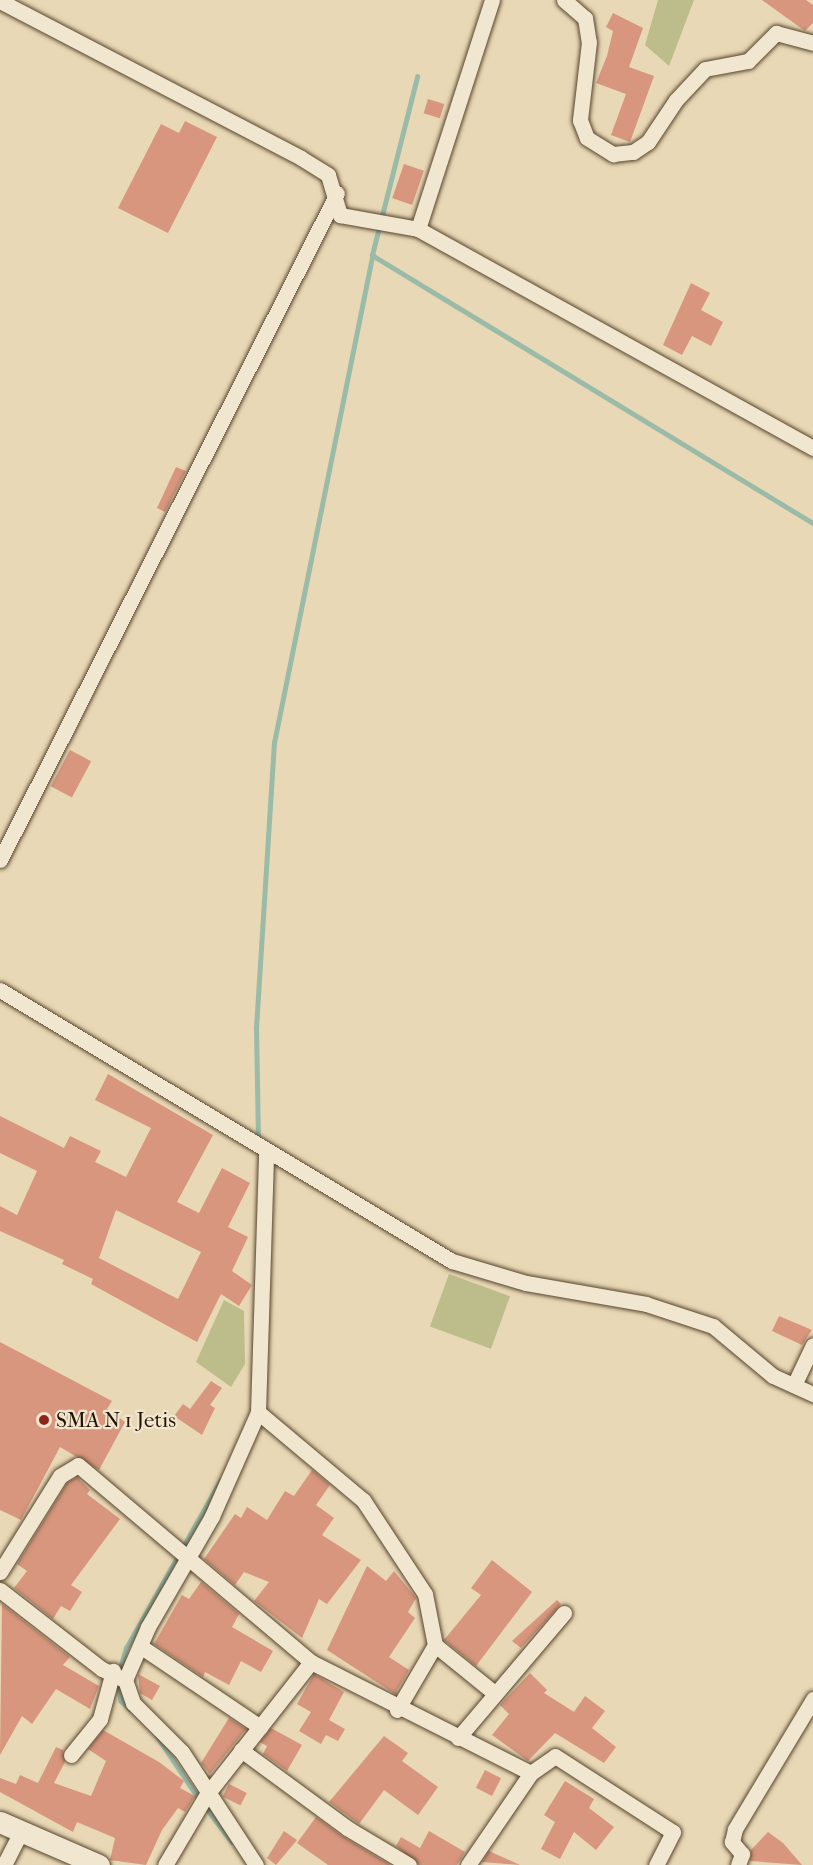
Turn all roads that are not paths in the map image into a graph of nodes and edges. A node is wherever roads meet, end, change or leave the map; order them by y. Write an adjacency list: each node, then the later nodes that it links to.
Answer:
1 (492, 0): 6 (street)
2 (564, 0): 4 (street)
3 (0, 1): 5 (street)
4 (813, 43)
5 (338, 193): 6 (street); 8 (street)
6 (412, 226): 7 (street)
7 (813, 448)
8 (0, 860)
9 (0, 990): 10 (street)
10 (259, 1147): 12 (street); 14 (street)
11 (813, 1345): 12 (street)
12 (794, 1385): 13 (street)
13 (813, 1394)
14 (258, 1412): 15 (street); 19 (street)
15 (188, 1558): 16 (street); 20 (street); 21 (street)
16 (0, 1572)
17 (0, 1590): 22 (street)
18 (564, 1613): 23 (street)
19 (435, 1645): 23 (street); 25 (street)
20 (140, 1646): 22 (street); 26 (street)
21 (311, 1662): 25 (street); 26 (street)
22 (119, 1675): 29 (street); 31 (street)
23 (494, 1692): 27 (street)
24 (813, 1699): 41 (street)
25 (397, 1710): 27 (street)
26 (260, 1726): 28 (street)
27 (458, 1738): 30 (street)
28 (241, 1750): 31 (street); 38 (street)
29 (71, 1755)
30 (531, 1773): 39 (street); 40 (street)
31 (202, 1801): 36 (street); 37 (street)
32 (0, 1822): 33 (main road)
33 (21, 1831): 34 (main road); 35 (street)
34 (96, 1864)
35 (4, 1865)
36 (165, 1865)
37 (256, 1865)
38 (409, 1865)
39 (468, 1865)
40 (656, 1865)
41 (738, 1865)

